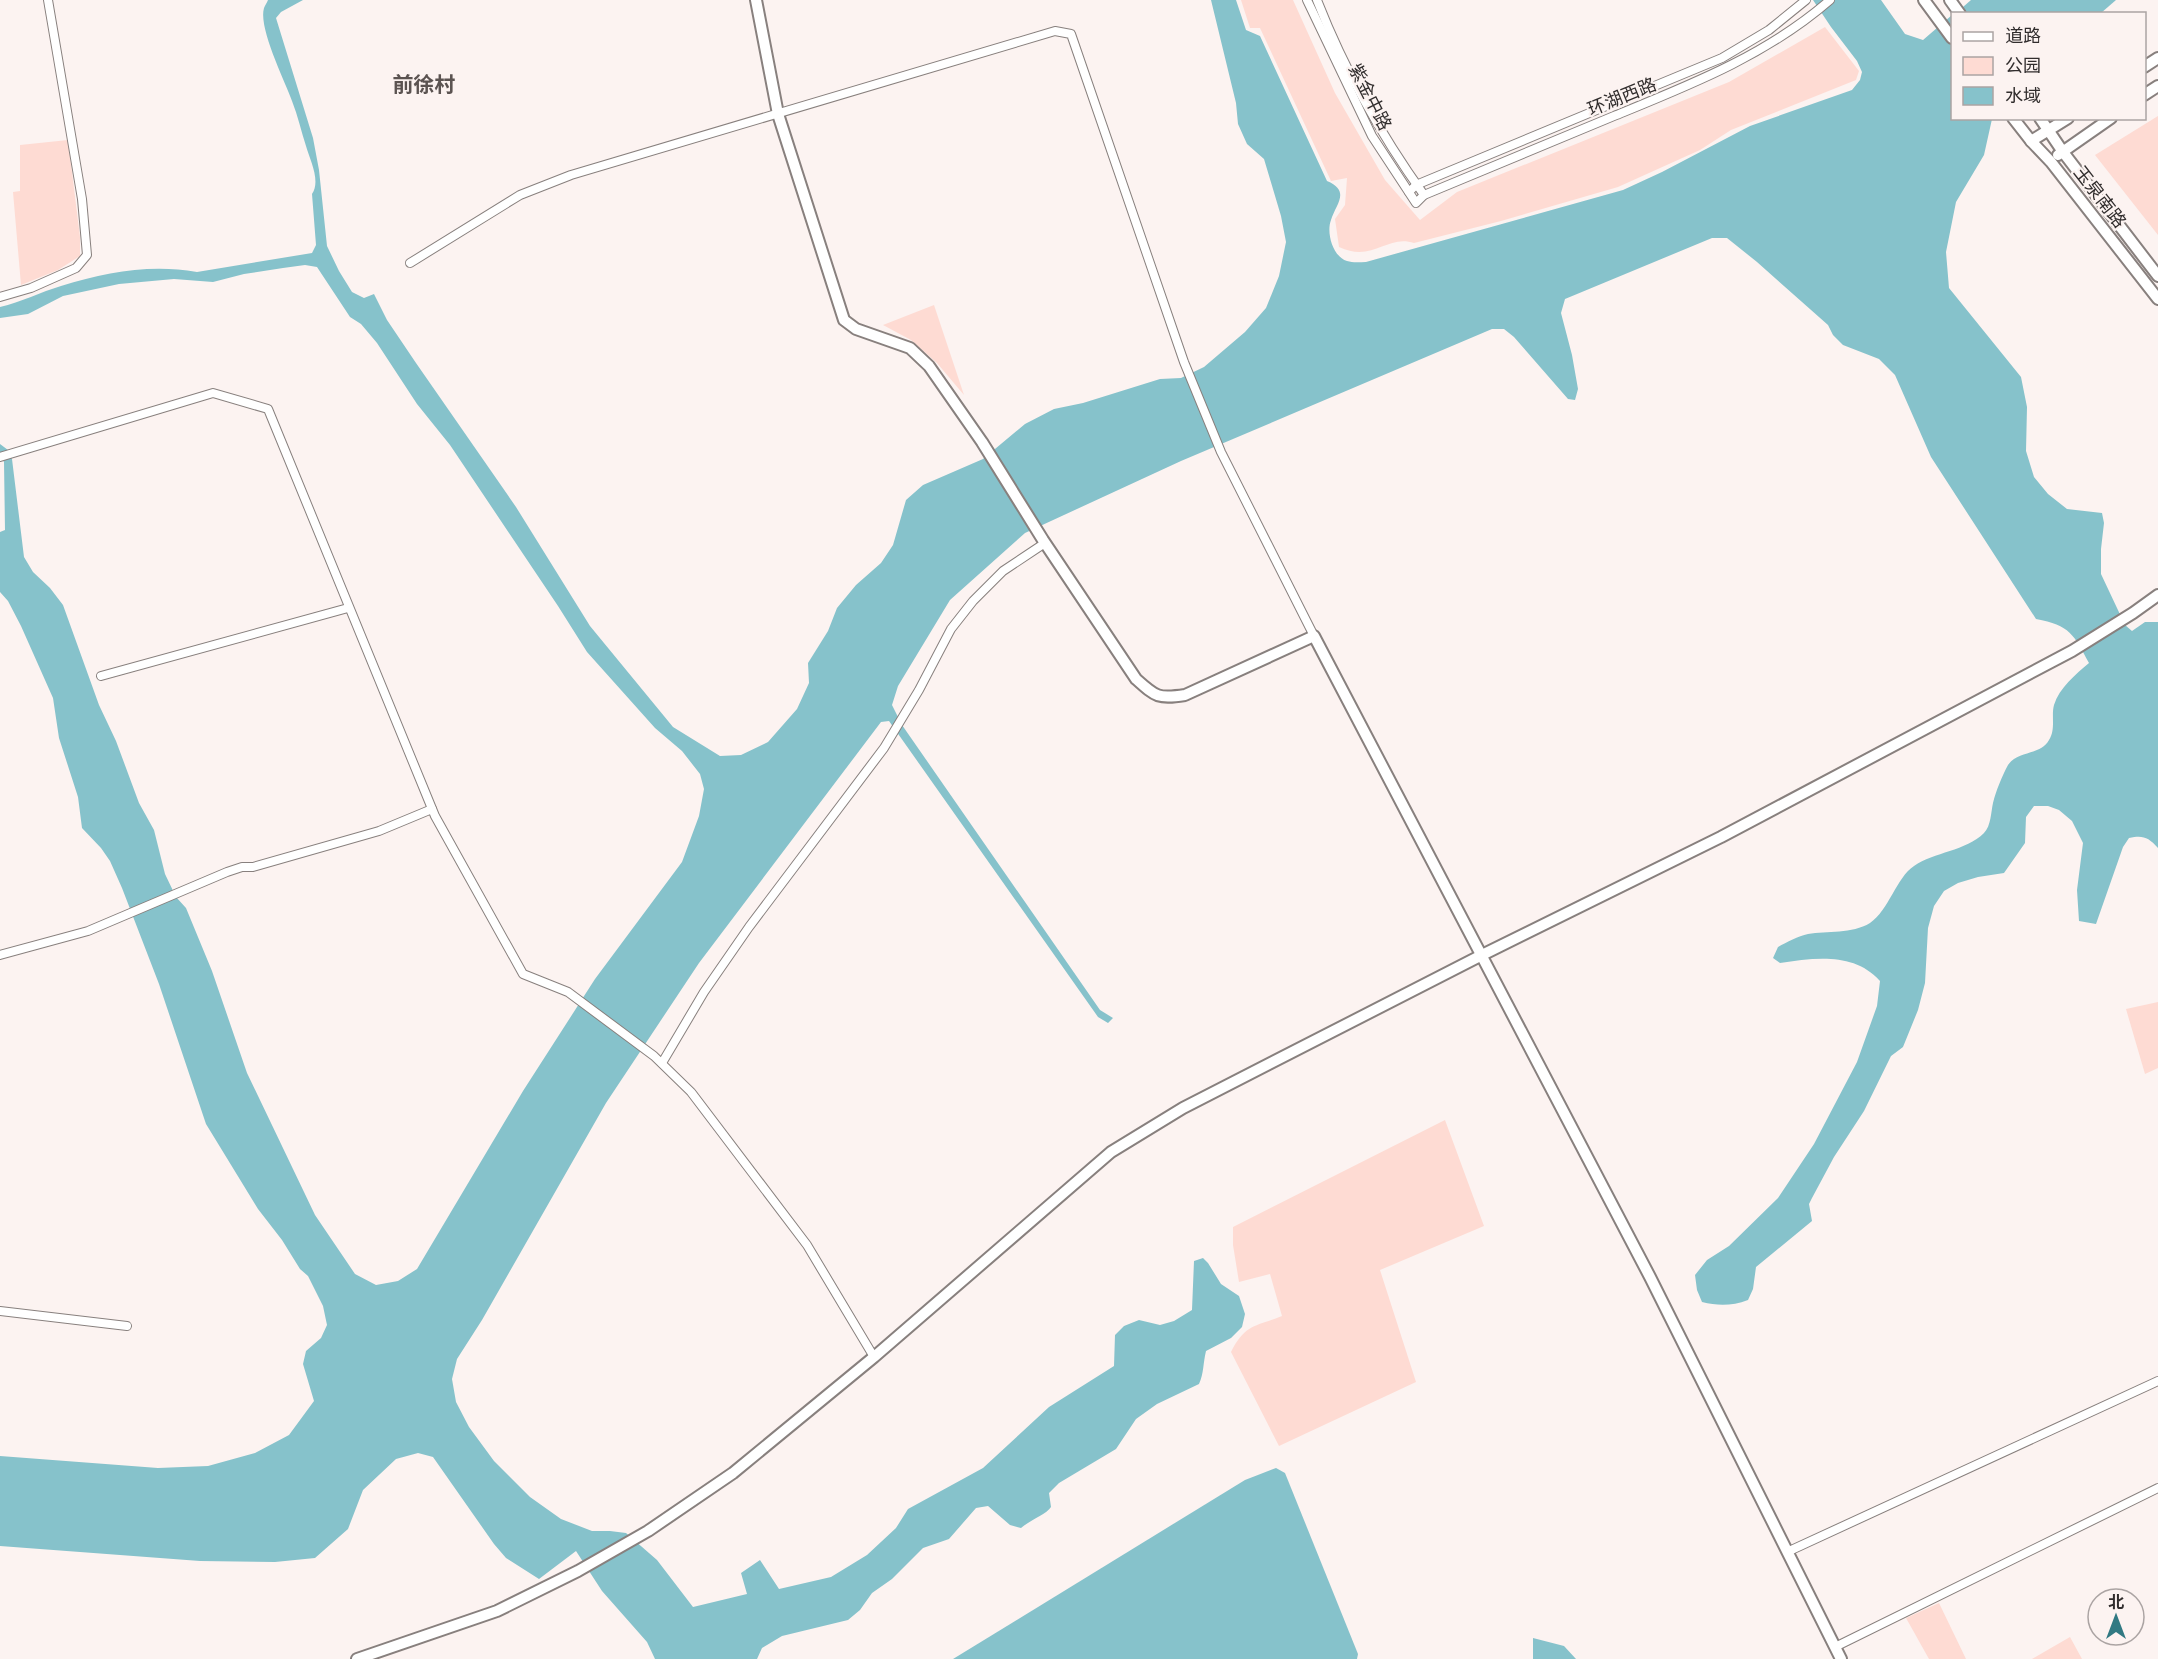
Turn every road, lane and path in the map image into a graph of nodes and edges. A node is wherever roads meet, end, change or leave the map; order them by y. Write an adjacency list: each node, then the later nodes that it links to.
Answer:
1 (48, 0): 24 (street)
2 (756, 0): 9 (street)
3 (1307, 0): 19 (street, 紫金中路)
4 (1317, 0): 18 (street, 紫金中路)
5 (1830, 0): 20 (street, 环湖西路)
6 (1924, 0): 8 (street)
7 (1805, 1): 18 (street, 环湖西路)
8 (1951, 35)
9 (778, 114): 22 (street); 27 (street); 30 (street)
10 (2015, 120): 15 (street, 玉泉南路)
11 (2042, 120): 14 (street, 玉泉南路)
12 (2065, 120): 14 (street)
13 (2108, 120): 16 (street)
14 (2049, 129): 15 (street); 16 (street, 玉泉南路)
15 (2031, 141): 17 (street, 玉泉南路)
16 (2062, 152): 17 (street); 23 (street, 玉泉南路)
17 (2051, 162): 25 (street, 玉泉南路)
18 (1416, 185): 19 (street, 环湖西路); 20 (street, 紫金中路)
19 (1408, 192): 21 (street, 紫金中路)
20 (1424, 195): 21 (street, 环湖西路)
21 (1416, 203)
22 (411, 263)
23 (2158, 276)
24 (0, 297)
25 (2158, 299)
26 (0, 457): 29 (street)
27 (1044, 541): 30 (street); 35 (street)
28 (2158, 595): 34 (street)
29 (348, 608): 31 (street); 32 (street)
30 (1314, 636): 34 (street)
31 (101, 676)
32 (432, 808): 33 (street); 35 (street)
33 (0, 955)
34 (1482, 955): 38 (street); 41 (street)
35 (662, 1064): 38 (street)
36 (0, 1311): 37 (street)
37 (127, 1326)
38 (874, 1357): 43 (street)
39 (2158, 1381): 41 (street)
40 (2158, 1488): 42 (street)
41 (1787, 1552): 42 (street)
42 (1835, 1647): 44 (street)
43 (357, 1659)
44 (1841, 1659)

